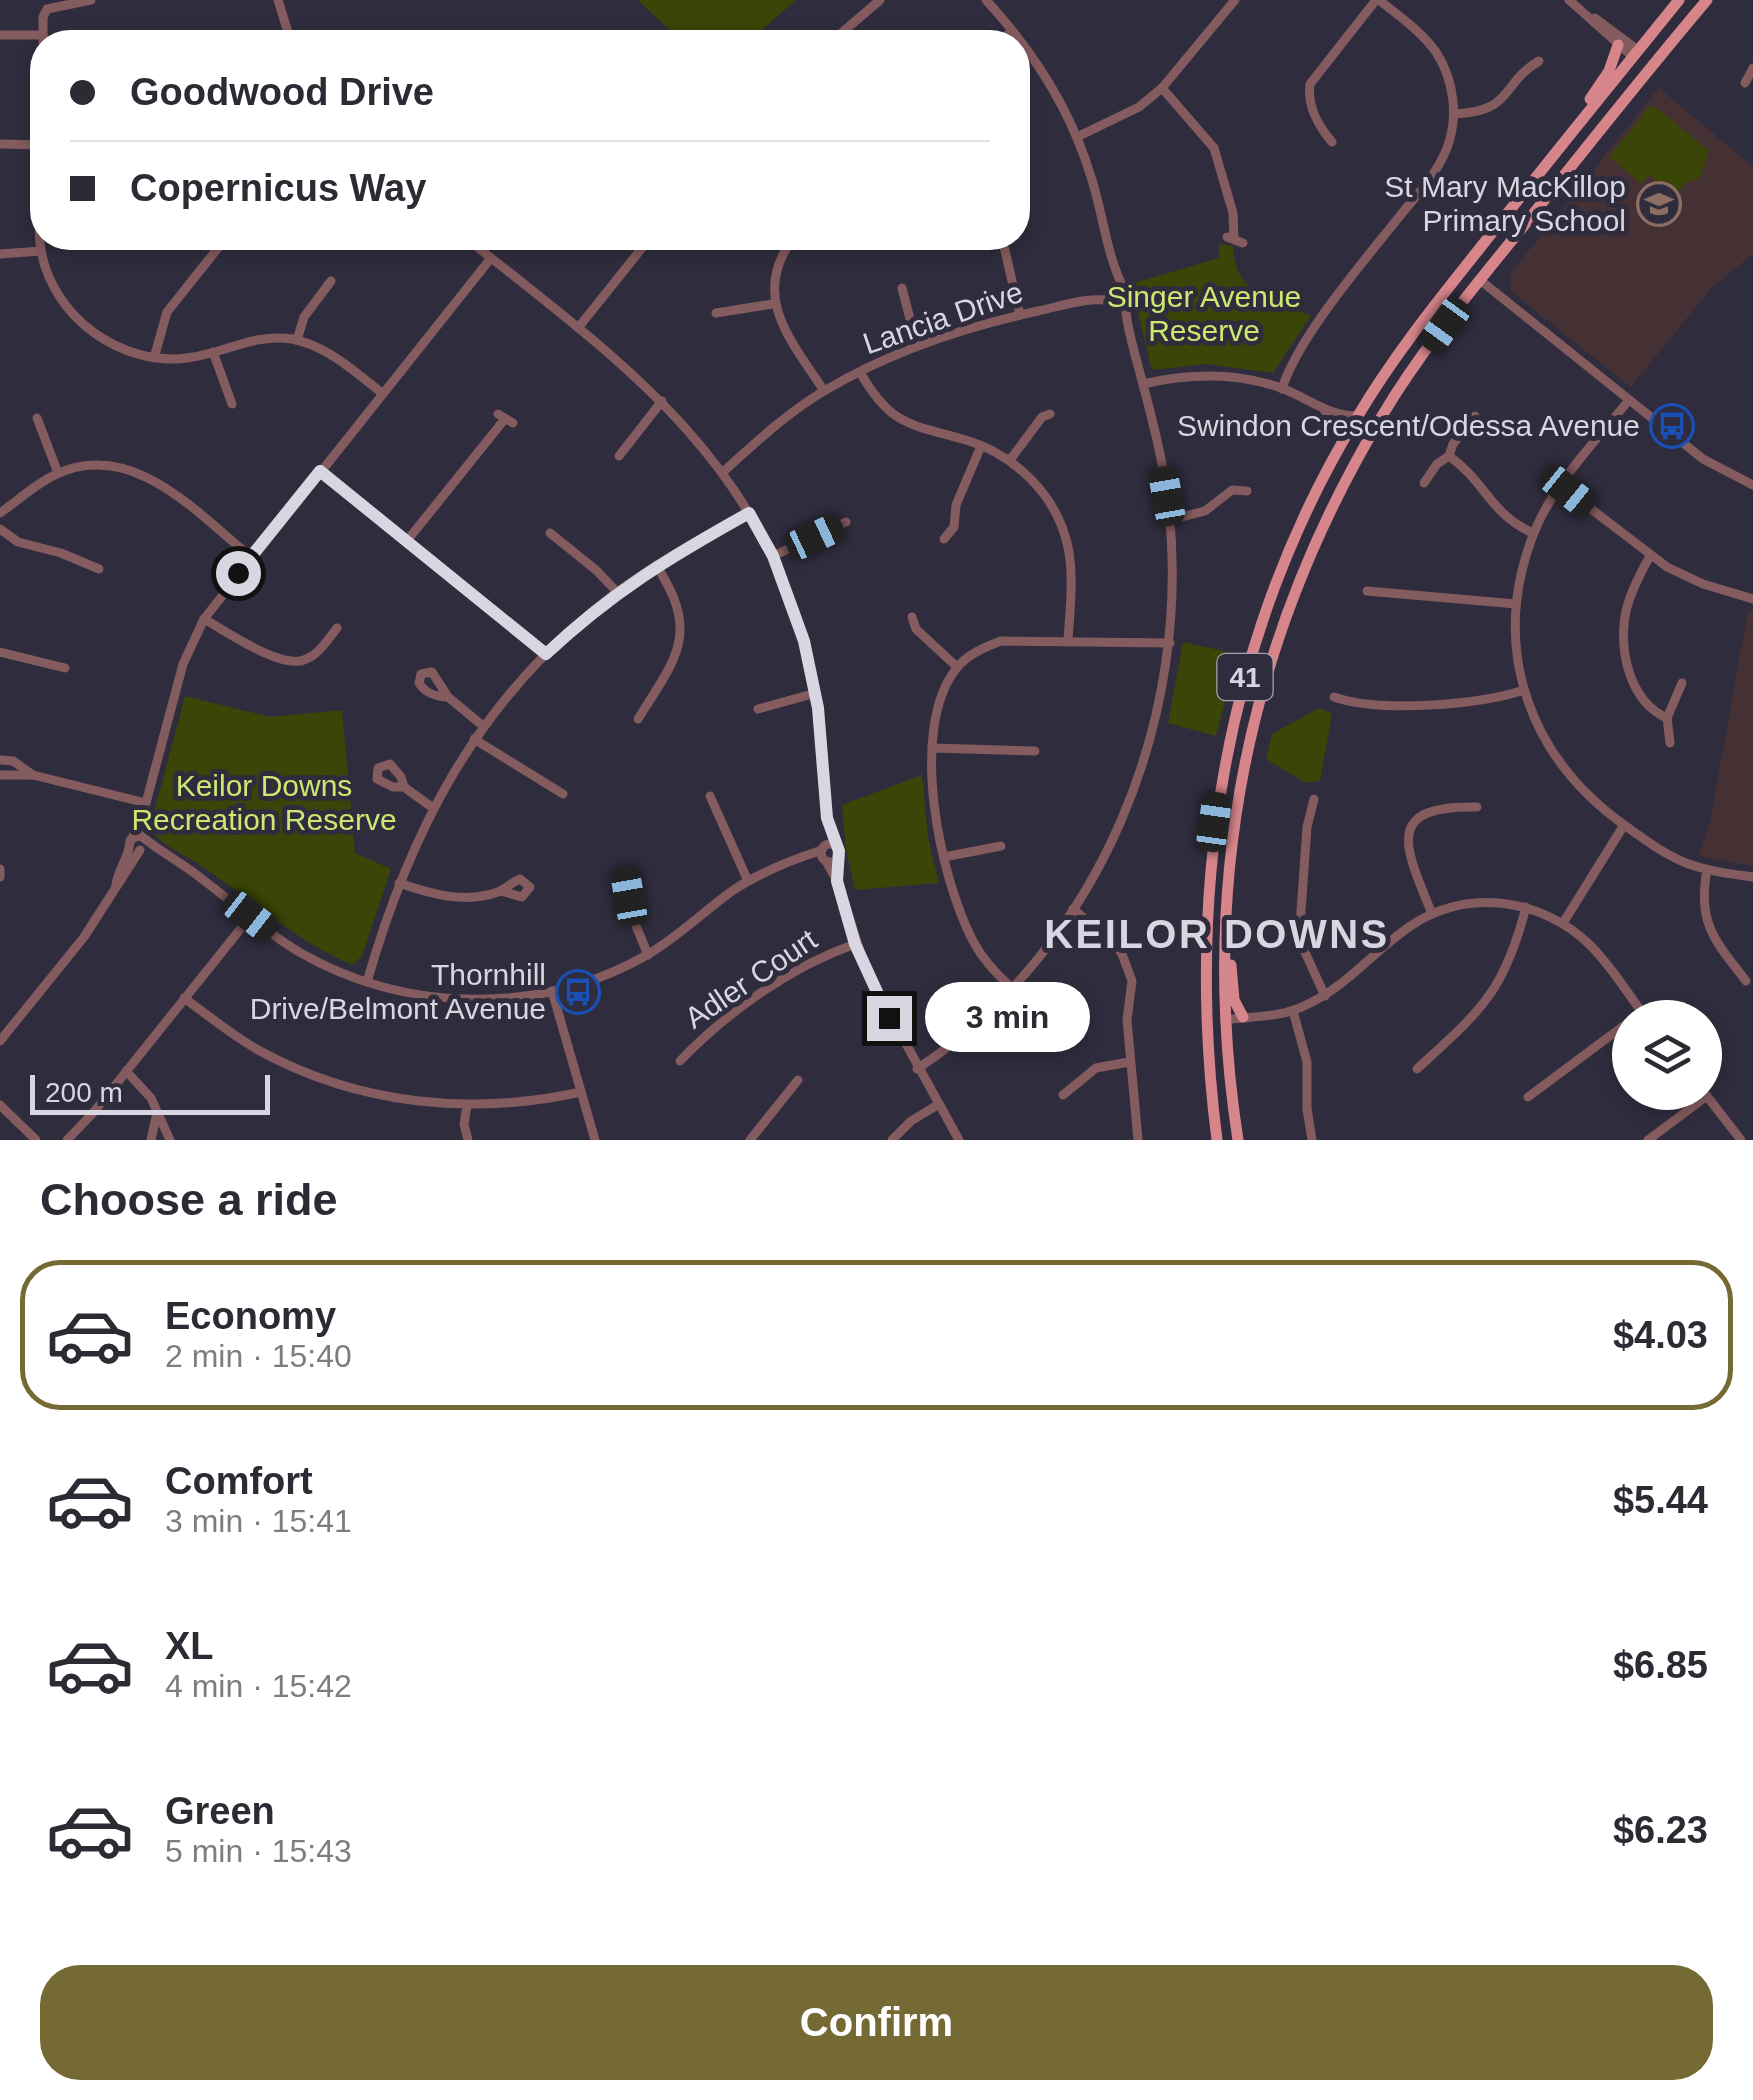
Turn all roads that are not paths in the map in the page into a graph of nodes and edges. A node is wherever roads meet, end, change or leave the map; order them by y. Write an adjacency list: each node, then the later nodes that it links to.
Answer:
1 (86, 0): 11 (street)
2 (278, 0): 12 (street)
3 (880, 0): 13 (street)
4 (986, 0): 14 (street)
5 (1235, 0): 24 (street)
6 (1378, 0): 25 (street); 28 (street)
7 (1569, 0): 10 (street)
8 (1679, 0): 18 (main road, 41)
9 (1707, 0): 21 (main road, 41)
10 (1580, 9): 17 (street); 18 (street)
11 (44, 30)
12 (287, 30)
13 (846, 30)
14 (1012, 30)
15 (0, 34): 16 (street)
16 (30, 37)
17 (1618, 45): 18 (street); 26 (main road)
18 (1636, 53): 21 (main road); 26 (main road, 41)
19 (1030, 56): 27 (street)
20 (1532, 61): 25 (street)
21 (1652, 66): 41 (main road, 41)
22 (1753, 68): 23 (street)
23 (1745, 83)
24 (1162, 88): 27 (street); 31 (street)
25 (1454, 114): 59 (street)
26 (1572, 134): 40 (main road, 41)
27 (1077, 137): 44 (street)
28 (1317, 143)
29 (0, 144): 30 (street)
30 (30, 144)
31 (1235, 239)
32 (217, 250): 55 (street)
33 (481, 250): 39 (street)
34 (640, 250): 51 (street)
35 (786, 250): 47 (street)
36 (1005, 250): 49 (street)
37 (42, 251): 38 (street); 55 (street)
38 (0, 254)
39 (491, 258): 51 (street); 61 (street)
40 (1464, 268): 41 (main road); 67 (main road, 41)
41 (1480, 280): 56 (main road, 41); 62 (street)
42 (332, 281): 52 (street)
43 (902, 288): 53 (street)
44 (1117, 290): 45 (street, Lancia Drive); 46 (street); 50 (street)
45 (1091, 300): 46 (street, Lancia Drive); 49 (street, Lancia Drive)
46 (1114, 301): 50 (street)
47 (773, 304): 48 (street); 60 (street)
48 (716, 313)
49 (1020, 315): 53 (street, Lancia Drive)
50 (1128, 323): 58 (street)
51 (578, 328): 63 (street)
52 (297, 340): 54 (street); 61 (street)
53 (917, 346): 57 (street, Lancia Drive)
54 (213, 352): 55 (street); 64 (street)
55 (154, 358)
56 (1414, 367): 71 (main road); 154 (main road, 41)
57 (860, 372): 60 (street, Lancia Drive); 72 (street)
58 (1143, 384): 59 (street); 85 (street)
59 (1282, 389): 65 (street)
60 (824, 391): 77 (street, Lancia Drive)
61 (382, 394): 76 (street)
62 (1629, 400): 80 (street); 82 (street)
63 (662, 401): 73 (street); 77 (street)
64 (233, 405)
65 (1319, 408): 67 (street); 71 (street)
66 (1043, 413): 75 (street)
67 (1358, 416): 71 (main road, 41)
68 (1475, 416): 74 (street)
69 (37, 418): 78 (street)
70 (505, 419): 91 (street)
71 (1349, 430): 182 (main road, 41)
72 (982, 446): 75 (street); 90 (street)
73 (620, 456)
74 (1450, 456): 79 (street); 89 (street)
75 (1010, 460): 104 (street)
76 (320, 471): 91 (street); 94 (street)
77 (723, 472): 83 (street)
78 (58, 474): 84 (street); 94 (street)
79 (1423, 485)
80 (1753, 485)
81 (1242, 486): 85 (street)
82 (1561, 486): 89 (street); 93 (street)
83 (749, 513): 92 (street); 95 (street)
84 (0, 514)
85 (1170, 520): 105 (street)
86 (846, 522): 92 (street)
87 (0, 529): 96 (street)
88 (550, 533): 98 (street)
89 (1534, 534): 100 (street)
90 (944, 539)
91 (406, 542): 107 (street)
92 (773, 556): 112 (street)
93 (1650, 556): 99 (street); 116 (street)
94 (251, 557): 102 (street)
95 (656, 565): 98 (street); 117 (street)
96 (100, 568)
97 (1371, 588): 100 (street)
98 (618, 593): 107 (street)
99 (1753, 599)
100 (1516, 604): 111 (street)
101 (912, 616): 108 (street)
102 (204, 619): 103 (street); 131 (street)
103 (337, 628)
104 (1068, 640): 105 (street); 108 (street)
105 (1170, 643): 150 (street)
106 (0, 652): 109 (street)
107 (546, 654): 118 (street)
108 (957, 667): 121 (street)
109 (66, 668)
110 (1682, 683): 116 (street)
111 (1524, 690): 114 (street); 134 (street)
112 (816, 694): 115 (street); 133 (street)
113 (448, 697): 118 (street)
114 (1326, 706)
115 (758, 709)
116 (1667, 718): 120 (street)
117 (638, 719)
118 (484, 726): 119 (street)
119 (474, 739): 127 (street); 132 (street)
120 (1670, 743)
121 (933, 748): 122 (street); 139 (street)
122 (1035, 751)
123 (0, 760): 124 (street)
124 (33, 774): 125 (street); 131 (street)
125 (0, 775)
126 (404, 787): 132 (street)
127 (563, 794)
128 (710, 796): 145 (street)
129 (1314, 799): 161 (street)
130 (1478, 807): 151 (street)
131 (145, 808): 135 (street)
132 (433, 808): 147 (street)
133 (827, 818): 137 (street); 138 (street)
134 (1624, 825): 141 (street); 153 (street)
135 (139, 843): 152 (street); 169 (street)
136 (1001, 846): 139 (street)
137 (837, 851): 138 (street); 138 (street); 146 (street)
138 (824, 855): 145 (street); 146 (street)
139 (944, 858): 159 (street)
140 (0, 868): 143 (street)
141 (1707, 870): 144 (street); 157 (street)
142 (625, 875): 156 (street)
143 (0, 877)
144 (1753, 878)
145 (748, 881): 156 (street)
146 (837, 881): 155 (street)
147 (399, 883): 148 (street); 158 (street)
148 (502, 891)
149 (1526, 907): 151 (street); 153 (street); 173 (street)
150 (1072, 909): 159 (street); 171 (street)
151 (1432, 914): 161 (street)
152 (250, 916): 158 (street); 162 (street)
153 (1563, 924): 163 (street)
154 (1225, 926): 165 (main road); 166 (main road, 41)
155 (855, 944): 170 (street, Adler Court); 172 (street)
156 (648, 954): 160 (street)
157 (1746, 981)
158 (367, 982): 160 (street)
159 (1012, 988): 172 (street)
160 (552, 992): 176 (street)
161 (1325, 996): 164 (street)
162 (184, 998): 174 (street); 181 (street)
163 (1627, 1000)
164 (1293, 1011): 165 (street); 198 (street)
165 (1248, 1018): 166 (street); 167 (street)
166 (1224, 1020): 167 (main road, 41); 182 (main road)
167 (1226, 1035): 197 (main road, 41)
168 (1612, 1036): 178 (street)
169 (0, 1041)
170 (680, 1061)
171 (1129, 1062): 177 (street); 195 (street)
172 (917, 1068): 179 (street)
173 (1417, 1069)
174 (126, 1071): 185 (street); 187 (street)
175 (798, 1080): 192 (street)
176 (581, 1092): 181 (street); 191 (street)
177 (1063, 1095)
178 (1528, 1097)
179 (939, 1104): 193 (street); 194 (street)
180 (0, 1105): 186 (street)
181 (467, 1106): 190 (street)
182 (1213, 1108): 196 (main road, 41)
183 (1686, 1110): 199 (street)
184 (1718, 1110): 200 (street)
185 (156, 1116): 188 (street); 189 (street)
186 (36, 1140)
187 (66, 1140)
188 (150, 1140)
189 (170, 1140)
190 (468, 1140)
191 (595, 1140)
192 (750, 1140)
193 (892, 1140)
194 (959, 1140)
195 (1138, 1140)
196 (1217, 1140)
197 (1235, 1140)
198 (1312, 1140)
199 (1648, 1140)
200 (1740, 1140)

